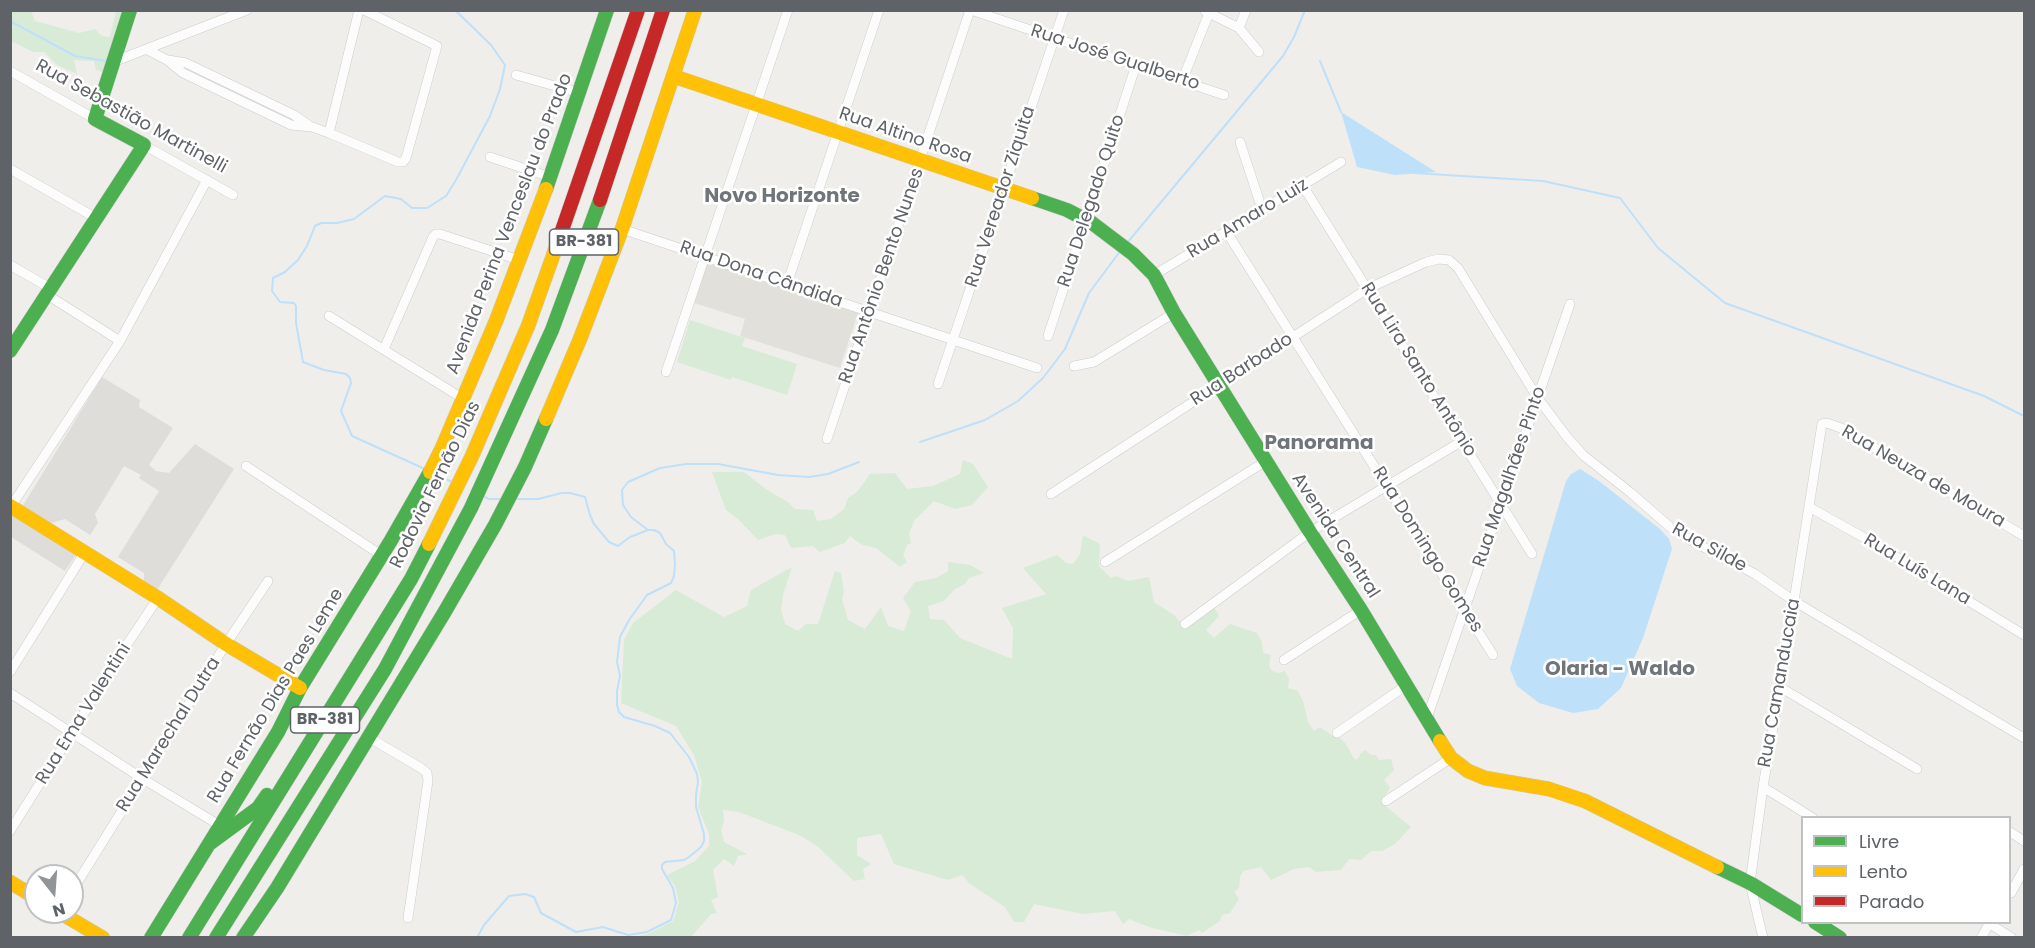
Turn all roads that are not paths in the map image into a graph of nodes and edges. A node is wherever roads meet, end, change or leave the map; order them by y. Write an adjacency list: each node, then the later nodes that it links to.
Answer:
1 (130, 10): 18 (main road)
2 (247, 10): 16 (street)
3 (361, 10): 28 (street); 28 (street)
4 (607, 10): 24 (main road, Avenida Perina Venceslau do Prado)
5 (638, 10): 104 (main road, Rodovia Fernão Dias / BR-381)
6 (663, 10): 136 (main road, BR-381)
7 (695, 10): 22 (main road)
8 (788, 10): 26 (street)
9 (879, 10): 29 (street)
10 (971, 10): 15 (street, Rua José Gualberto); 33 (street, Rua Antônio Bento Nunes)
11 (1064, 10): 15 (street, Rua Vereador Ziquita)
12 (1246, 10): 14 (street)
13 (1207, 12): 14 (street); 23 (street)
14 (1239, 28): 17 (street)
15 (1054, 38): 19 (street, Rua José Gualberto); 39 (street, Rua Vereador Ziquita)
16 (146, 49): 18 (street); 28 (street)
17 (1259, 52)
18 (113, 62): 27 (main road)
19 (1136, 65): 23 (street, Rua José Gualberto); 43 (street, Rua Delegado Quito)
20 (10, 71): 27 (street, Rua Sebastião Martinelli)
21 (516, 75): 24 (street)
22 (673, 76): 26 (main road, Rua Altino Rosa); 44 (main road)
23 (1182, 81): 25 (street, Rua José Gualberto)
24 (580, 93): 36 (main road, Avenida Perina Venceslau do Prado)
25 (1224, 95)
26 (756, 105): 29 (main road, Rua Altino Rosa); 47 (street)
27 (95, 119): 31 (main road, Rua Sebastião Martinelli)
28 (329, 133)
29 (839, 133): 33 (main road, Rua Altino Rosa); 52 (street)
30 (1240, 142): 41 (street)
31 (144, 145): 37 (street, Rua Sebastião Martinelli); 42 (main road)
32 (490, 157): 36 (street)
33 (921, 160): 39 (main road, Rua Altino Rosa); 56 (street, Rua Antônio Bento Nunes)
34 (1341, 162): 38 (street, Rua Amaro Luiz)
35 (10, 169): 42 (street)
36 (550, 177): 49 (main road, Avenida Perina Venceslau do Prado)
37 (207, 180): 40 (street, Rua Sebastião Martinelli); 61 (street)
38 (1303, 186): 41 (street, Rua Amaro Luiz); 53 (street, Rua Lira Santo Antônio)
39 (1005, 189): 43 (main road, Rua Altino Rosa); 62 (street, Rua Vereador Ziquita)
40 (233, 195)
41 (1262, 209): 45 (street, Rua Amaro Luiz)
42 (96, 218): 54 (main road)
43 (1086, 218): 46 (main road, Rua Altino Rosa); 59 (street, Rua Delegado Quito)
44 (622, 229): 47 (street, Rua Dona Cândida); 108 (main road)
45 (1226, 231): 51 (street, Rua Amaro Luiz); 60 (street, Rua Domingo Gomes)
46 (1133, 254): 51 (main road, Avenida Central)
47 (704, 256): 52 (street, Rua Dona Cândida); 67 (street)
48 (1440, 259): 53 (street, Rua Barbado); 70 (street, Rua Silde)
49 (519, 260): 63 (street); 71 (main road, Avenida Perina Venceslau do Prado)
50 (10, 265): 54 (street)
51 (1154, 275): 57 (main road, Avenida Central)
52 (787, 284): 56 (street, Rua Dona Cândida)
53 (1367, 289): 60 (street, Rua Barbado); 74 (street, Rua Lira Santo Antônio)
54 (48, 291): 61 (street); 64 (main road)
55 (1570, 304): 70 (street, Rua Magalhães Pinto)
56 (869, 312): 62 (street, Rua Dona Cândida); 73 (street, Rua Antônio Bento Nunes)
57 (1174, 313): 65 (street); 69 (main road, Avenida Central)
58 (329, 316): 63 (street)
59 (1048, 336)
60 (1293, 336): 69 (street, Rua Barbado); 78 (street, Rua Domingo Gomes)
61 (120, 340): 81 (street)
62 (954, 340): 66 (street, Rua Dona Cândida); 68 (street, Rua Vereador Ziquita)
63 (384, 349): 71 (street)
64 (10, 351)
65 (1074, 366)
66 (1037, 368)
67 (666, 372)
68 (938, 384)
69 (1220, 385): 75 (main road, Avenida Central); 79 (street, Rua Barbado)
70 (1537, 397): 80 (street, Rua Magalhães Pinto); 91 (street, Rua Silde)
71 (462, 398): 77 (main road, Avenida Perina Venceslau do Prado)
72 (1821, 427): 82 (street, Rua Camanducaia); 84 (street, Rua Neuza de Moura)
73 (827, 439)
74 (1462, 441): 78 (street); 80 (street, Rua Lira Santo Antônio)
75 (1266, 461): 83 (main road, Avenida Central); 88 (street)
76 (246, 466): 87 (street)
77 (430, 471): 87 (main road, Rua Fernão Dias Paes Leme)
78 (1387, 486): 83 (street); 92 (street, Rua Domingo Gomes)
79 (1051, 494)
80 (1502, 505): 86 (street, Rua Lira Santo Antônio); 92 (street, Rua Magalhães Pinto)
81 (11, 507): 85 (main road)
82 (1809, 507): 91 (street, Rua Camanducaia); 95 (street, Rua Luís Lana)
83 (1310, 532): 93 (main road, Avenida Central); 94 (street)
84 (2025, 536)
85 (85, 552): 90 (main road); 99 (street)
86 (1532, 554)
87 (381, 555): 102 (main road, Rua Fernão Dias Paes Leme)
88 (1105, 562)
89 (268, 581): 96 (street, Rua Marechal Dutra)
90 (158, 598): 96 (main road); 106 (street, Rua Ema Valentini)
91 (1794, 601): 101 (street, Rua Camanducaia); 109 (street, Rua Silde)
92 (1465, 608): 97 (street, Rua Domingo Gomes); 105 (street, Rua Magalhães Pinto)
93 (1361, 610): 98 (street); 100 (main road, Avenida Central)
94 (1185, 624)
95 (2025, 635)
96 (226, 644): 102 (main road); 112 (street, Rua Marechal Dutra)
97 (1493, 655)
98 (1284, 660)
99 (10, 672)
100 (1407, 685): 105 (main road, Avenida Central); 107 (street)
101 (1780, 687): 111 (street); 113 (street, Rua Camanducaia)
102 (300, 688): 116 (main road, Rua Fernão Dias Paes Leme)
103 (10, 693): 106 (street)
104 (326, 717): 120 (main road); 135 (main road, Rodovia Fernão Dias / BR-381)
105 (1427, 718): 110 (main road, Avenida Central)
106 (72, 732): 112 (street); 117 (street, Rua Ema Valentini)
107 (1337, 733)
108 (368, 737): 128 (street); 137 (main road)
109 (2025, 738)
110 (1451, 758): 114 (street); 124 (main road)
111 (1917, 769)
112 (143, 779): 116 (street); 122 (street, Rua Marechal Dutra)
113 (1762, 787): 115 (street); 124 (street, Rua Camanducaia)
114 (1386, 801)
115 (1810, 816)
116 (219, 825): 120 (main road, Rua Fernão Dias Paes Leme)
117 (10, 831)
118 (2011, 833): 119 (street)
119 (2025, 841)
120 (209, 844): 134 (main road, Rua Fernão Dias Paes Leme)
121 (2025, 870): 126 (street)
122 (84, 872)
123 (10, 882): 125 (main road)
124 (1750, 883): 127 (main road); 138 (street, Rua Camanducaia)
125 (24, 891)
126 (2011, 894)
127 (1801, 914)
128 (408, 918)
129 (80, 924): 133 (main road)
130 (1818, 924): 139 (main road)
131 (1987, 924): 140 (street)
132 (1990, 924): 141 (street)
133 (104, 938)
134 (151, 938)
135 (189, 938)
136 (216, 938)
137 (243, 938)
138 (1763, 938)
139 (1840, 938)
140 (1980, 938)
141 (2012, 938)

